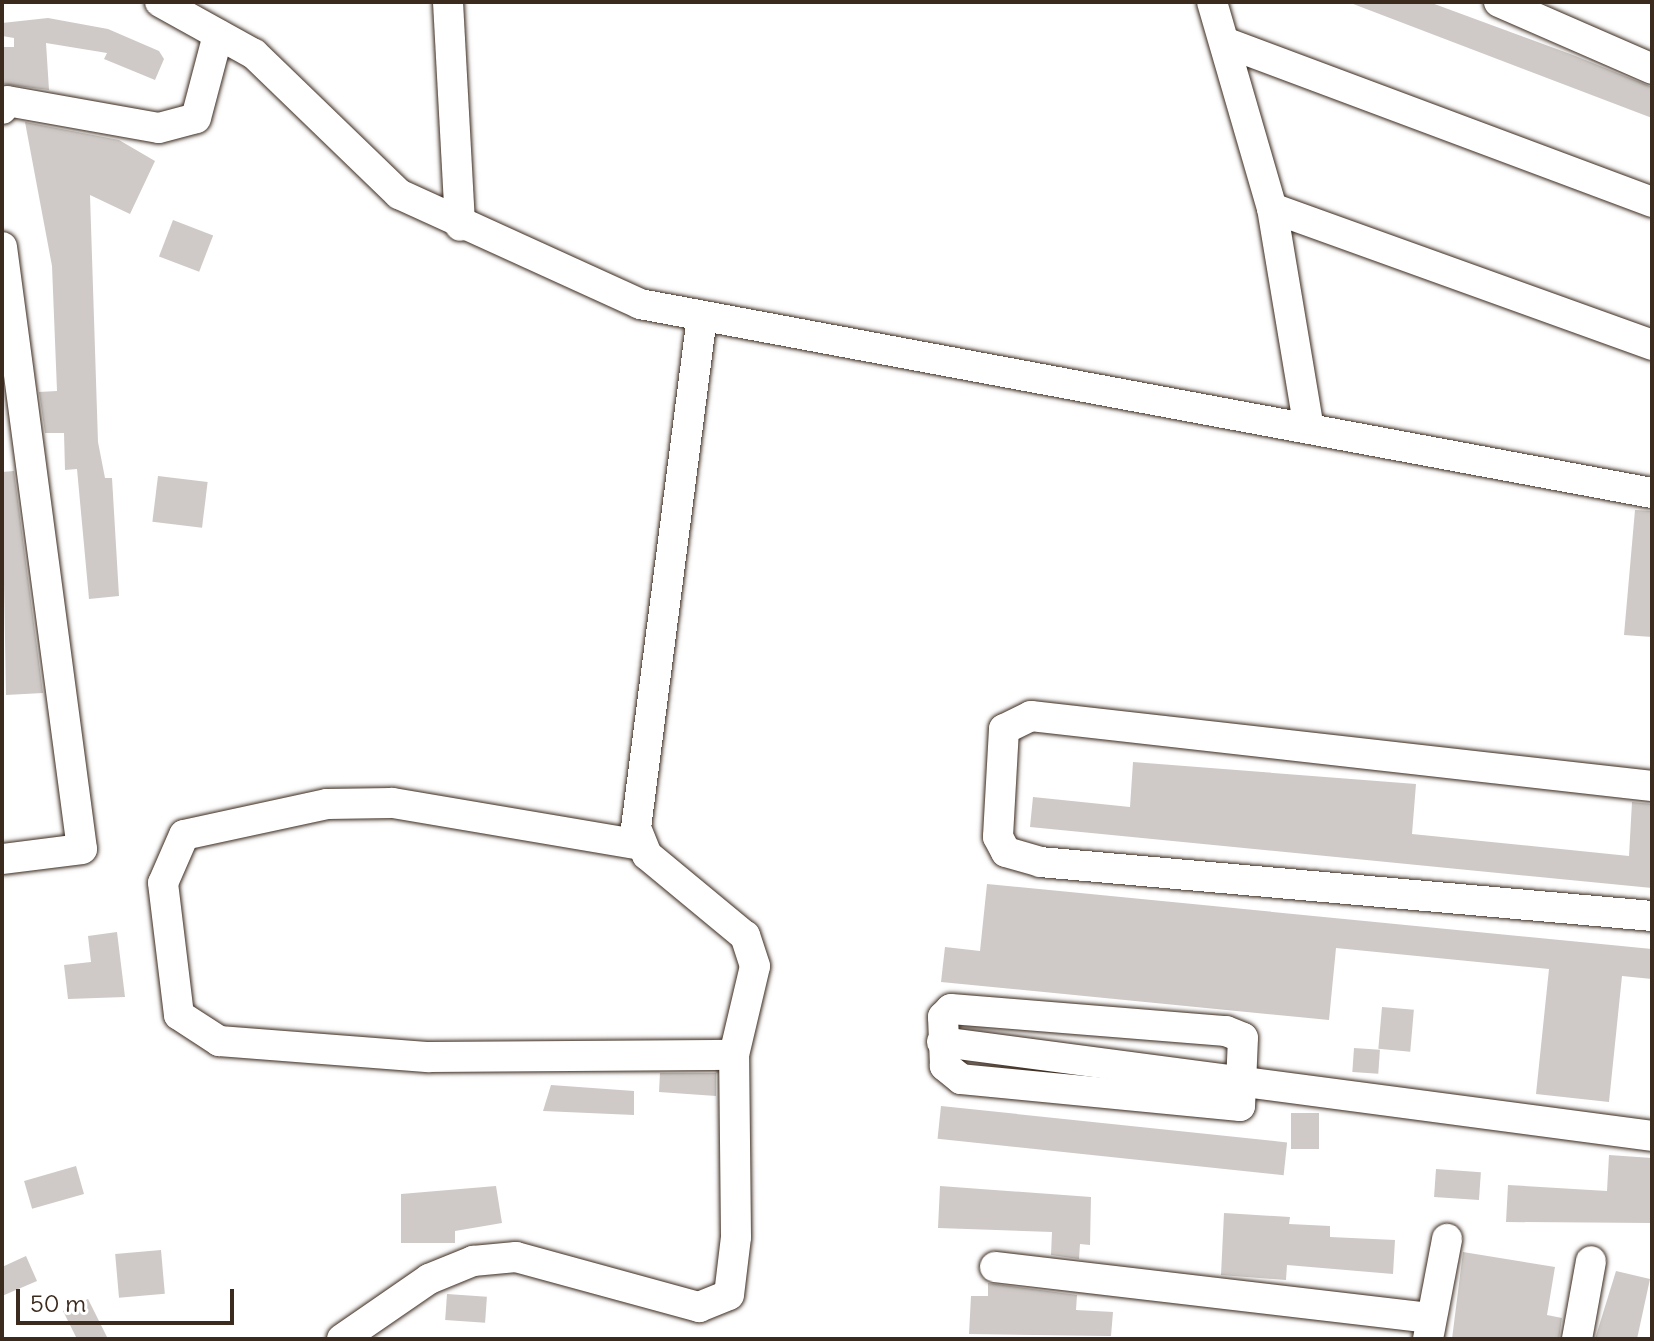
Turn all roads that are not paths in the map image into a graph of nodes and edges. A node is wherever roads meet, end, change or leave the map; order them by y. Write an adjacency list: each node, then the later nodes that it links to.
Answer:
1 (160, 2): 5 (street)
2 (448, 2): 11 (street)
3 (1212, 2): 6 (street)
4 (1499, 2): 7 (street)
5 (218, 35): 8 (street); 11 (street)
6 (1227, 43): 9 (street); 10 (street)
7 (1652, 69)
8 (2, 109)
9 (1652, 202)
10 (1272, 208): 14 (street); 15 (street)
11 (460, 226): 13 (street)
12 (2, 247): 19 (street)
13 (702, 316): 15 (street); 18 (street)
14 (1652, 345)
15 (1309, 428): 16 (street)
16 (1652, 493)
17 (1652, 786): 20 (street)
18 (641, 845): 21 (street); 21 (street)
19 (2, 859)
20 (1652, 916)
21 (734, 1055): 28 (street)
22 (1246, 1080): 22 (street); 23 (street)
23 (1652, 1136)
24 (1447, 1239): 27 (street)
25 (1591, 1261): 29 (street)
26 (995, 1267): 27 (street)
27 (1430, 1328)
28 (342, 1339)
29 (1577, 1339)

